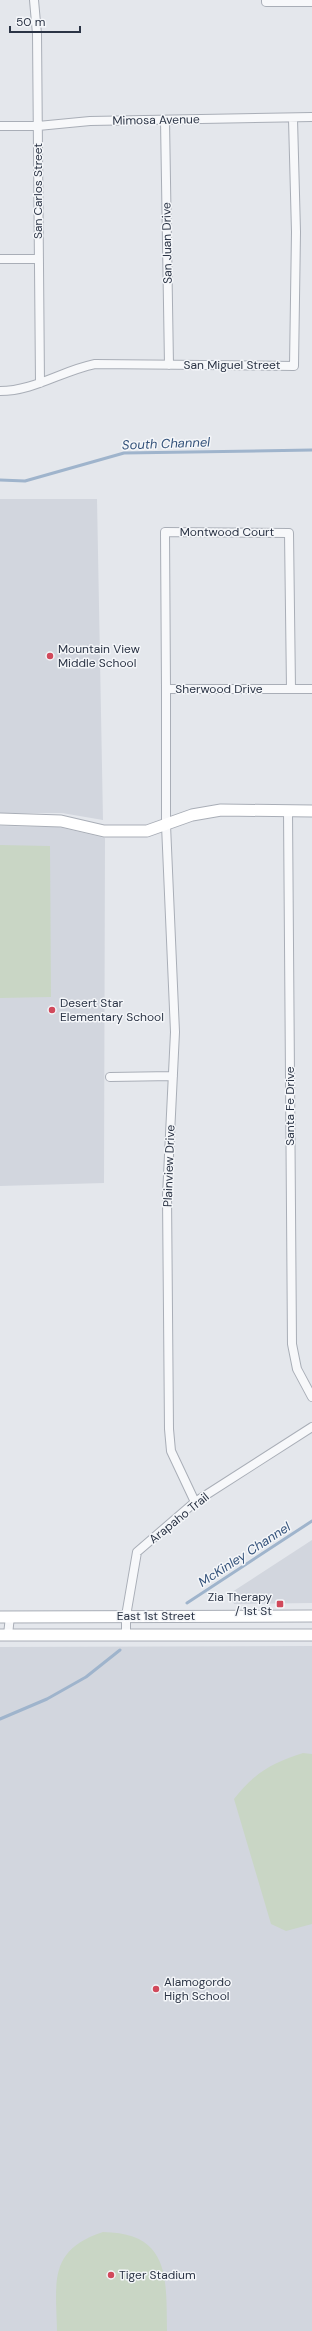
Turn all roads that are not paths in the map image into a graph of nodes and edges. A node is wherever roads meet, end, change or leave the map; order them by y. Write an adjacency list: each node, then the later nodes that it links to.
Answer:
1 (34, 0): 8 (street, San Carlos Street)
2 (266, 1): 3 (street)
3 (312, 2)
4 (312, 117): 5 (street, Mimosa Avenue)
5 (293, 119): 6 (street, Mimosa Avenue); 11 (street, San Miguel Street)
6 (166, 120): 8 (street, Mimosa Avenue); 11 (street, San Juan Drive)
7 (0, 126): 8 (street, Mimosa Avenue)
8 (38, 126): 10 (street, San Carlos Street)
9 (0, 259): 10 (street)
10 (39, 259): 12 (street, San Carlos Street)
11 (169, 365): 12 (street, San Miguel Street)
12 (40, 383): 13 (street, San Miguel Street)
13 (0, 391)
14 (166, 689): 15 (street, Sherwood Drive); 15 (street, Montwood Court); 20 (street, Sherwood Drive)
15 (291, 689): 16 (street, Sherwood Drive)
16 (312, 689)
17 (288, 811): 18 (main road); 20 (main road); 23 (street, Santa Fe Drive)
18 (312, 811)
19 (0, 820): 20 (main road)
20 (166, 825): 21 (street, Plainview Drive)
21 (173, 1076): 22 (street); 25 (street, Plainview Drive)
22 (110, 1077)
23 (312, 1397)
24 (312, 1427): 25 (street, Arapaho Trail)
25 (195, 1502): 26 (street, Arapaho Trail)
26 (126, 1616): 27 (main road, East 1st Street); 28 (main road, East 1st Street); 30 (street, Arapaho Trail)
27 (312, 1616)
28 (5, 1617): 29 (street)
29 (4, 1635): 30 (main road, East 1st Street)
30 (126, 1635): 31 (main road, East 1st Street)
31 (312, 1635)

